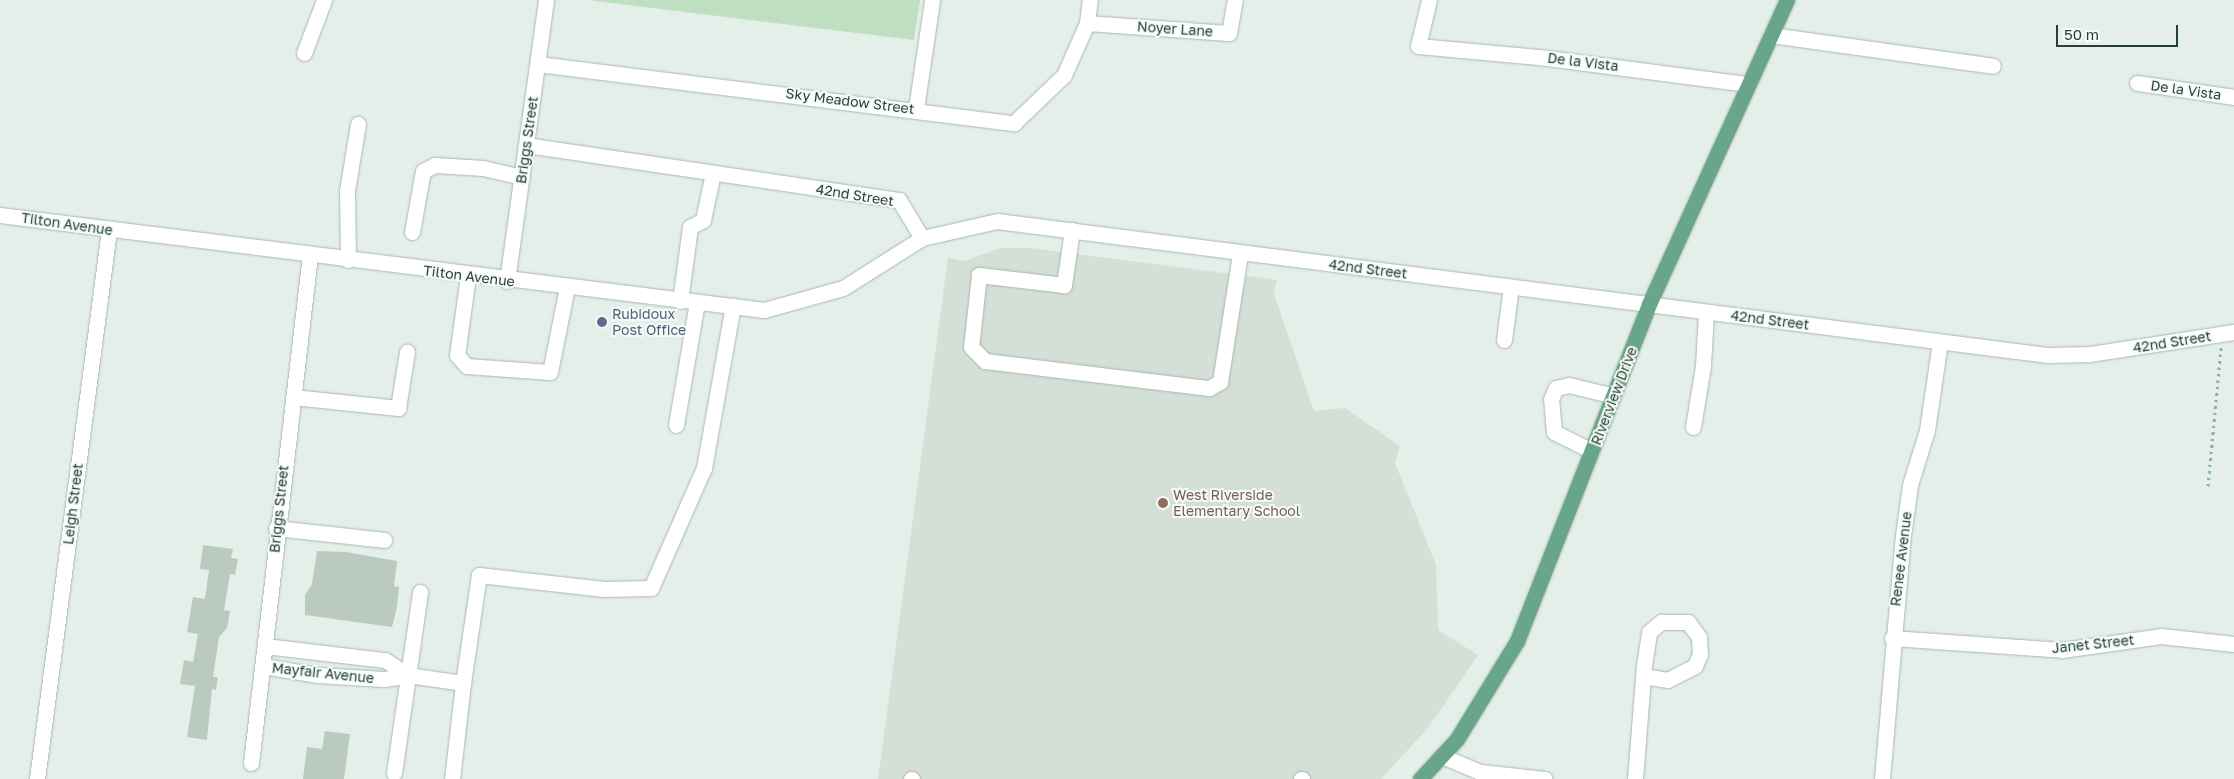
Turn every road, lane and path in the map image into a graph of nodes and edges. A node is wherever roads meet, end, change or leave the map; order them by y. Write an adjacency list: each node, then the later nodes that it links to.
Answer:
1 (324, 0): 10 (street)
2 (546, 0): 11 (street, Briggs Street)
3 (932, 0): 16 (street)
4 (1090, 0): 8 (street, Sky Meadow Street)
5 (1236, 0): 8 (street, Noyer Lane)
6 (1429, 0): 14 (street, De la Vista)
7 (1787, 0): 9 (main road, Riverview Drive)
8 (1087, 23): 16 (street, Sky Meadow Street)
9 (1771, 35): 12 (street); 14 (main road, Riverview Drive)
10 (304, 52)
11 (538, 64): 16 (street, Sky Meadow Street); 18 (street, Briggs Street)
12 (1993, 66)
13 (2137, 83): 15 (street, De la Vista)
14 (1748, 84): 35 (main road, Riverview Drive)
15 (2234, 97)
16 (916, 109)
17 (358, 124): 28 (street)
18 (526, 145): 19 (street, 42nd Street); 20 (street, Briggs Street)
19 (713, 173): 25 (street, 42nd Street); 33 (street)
20 (522, 177): 24 (street); 30 (street, Briggs Street)
21 (0, 215): 22 (street, Tilton Avenue)
22 (109, 230): 27 (street, Tilton Avenue); 63 (street, Leigh Street)
23 (1072, 230): 25 (street, 42nd Street); 26 (street, 42nd Street); 26 (street)
24 (412, 232)
25 (922, 238): 36 (street, Tilton Avenue)
26 (1240, 254): 31 (street, 42nd Street)
27 (310, 255): 28 (street, Tilton Avenue); 43 (street, Briggs Street)
28 (348, 260): 29 (street, Tilton Avenue)
29 (468, 276): 30 (street, Tilton Avenue); 32 (street)
30 (507, 281): 32 (street, Tilton Avenue)
31 (1511, 286): 35 (street, 42nd Street); 39 (street)
32 (567, 288): 33 (street, Tilton Avenue)
33 (680, 300): 34 (street, Tilton Avenue)
34 (697, 302): 36 (street, Tilton Avenue); 44 (street)
35 (1650, 304): 37 (street, 42nd Street); 42 (main road, Riverview Drive)
36 (733, 306): 59 (street)
37 (1706, 312): 40 (street, 42nd Street); 45 (street)
38 (2228, 333): 40 (street, 42nd Street); 47 (path)
39 (1504, 340)
40 (1940, 342): 51 (street, Renee Avenue)
41 (407, 352): 43 (street)
42 (1614, 396): 46 (main road, Riverview Drive); 46 (street)
43 (292, 397): 48 (street, Briggs Street)
44 (676, 425)
45 (1693, 427)
46 (1592, 451): 60 (main road, Riverview Drive)
47 (2208, 486)
48 (276, 528): 49 (street); 53 (street, Briggs Street)
49 (384, 540)
50 (420, 592): 56 (street)
51 (1892, 638): 52 (street, Janet Street); 68 (street, Renee Avenue)
52 (2234, 644)
53 (265, 646): 54 (street, Mayfair Avenue); 55 (street, Briggs Street)
54 (346, 655): 56 (street, Mayfair Avenue); 57 (street)
55 (263, 666): 57 (street, Mayfair Avenue); 61 (street, Briggs Street)
56 (408, 674): 57 (street, Mayfair Avenue); 59 (street); 62 (street)
57 (342, 676)
58 (1644, 676): 58 (street); 67 (street)
59 (462, 683): 64 (street)
60 (1442, 756): 65 (main road, Riverview Drive); 66 (street)
61 (251, 763)
62 (394, 773)
63 (37, 779)
64 (452, 779)
65 (1420, 779)
66 (1545, 779)
67 (1635, 779)
68 (1882, 779)

